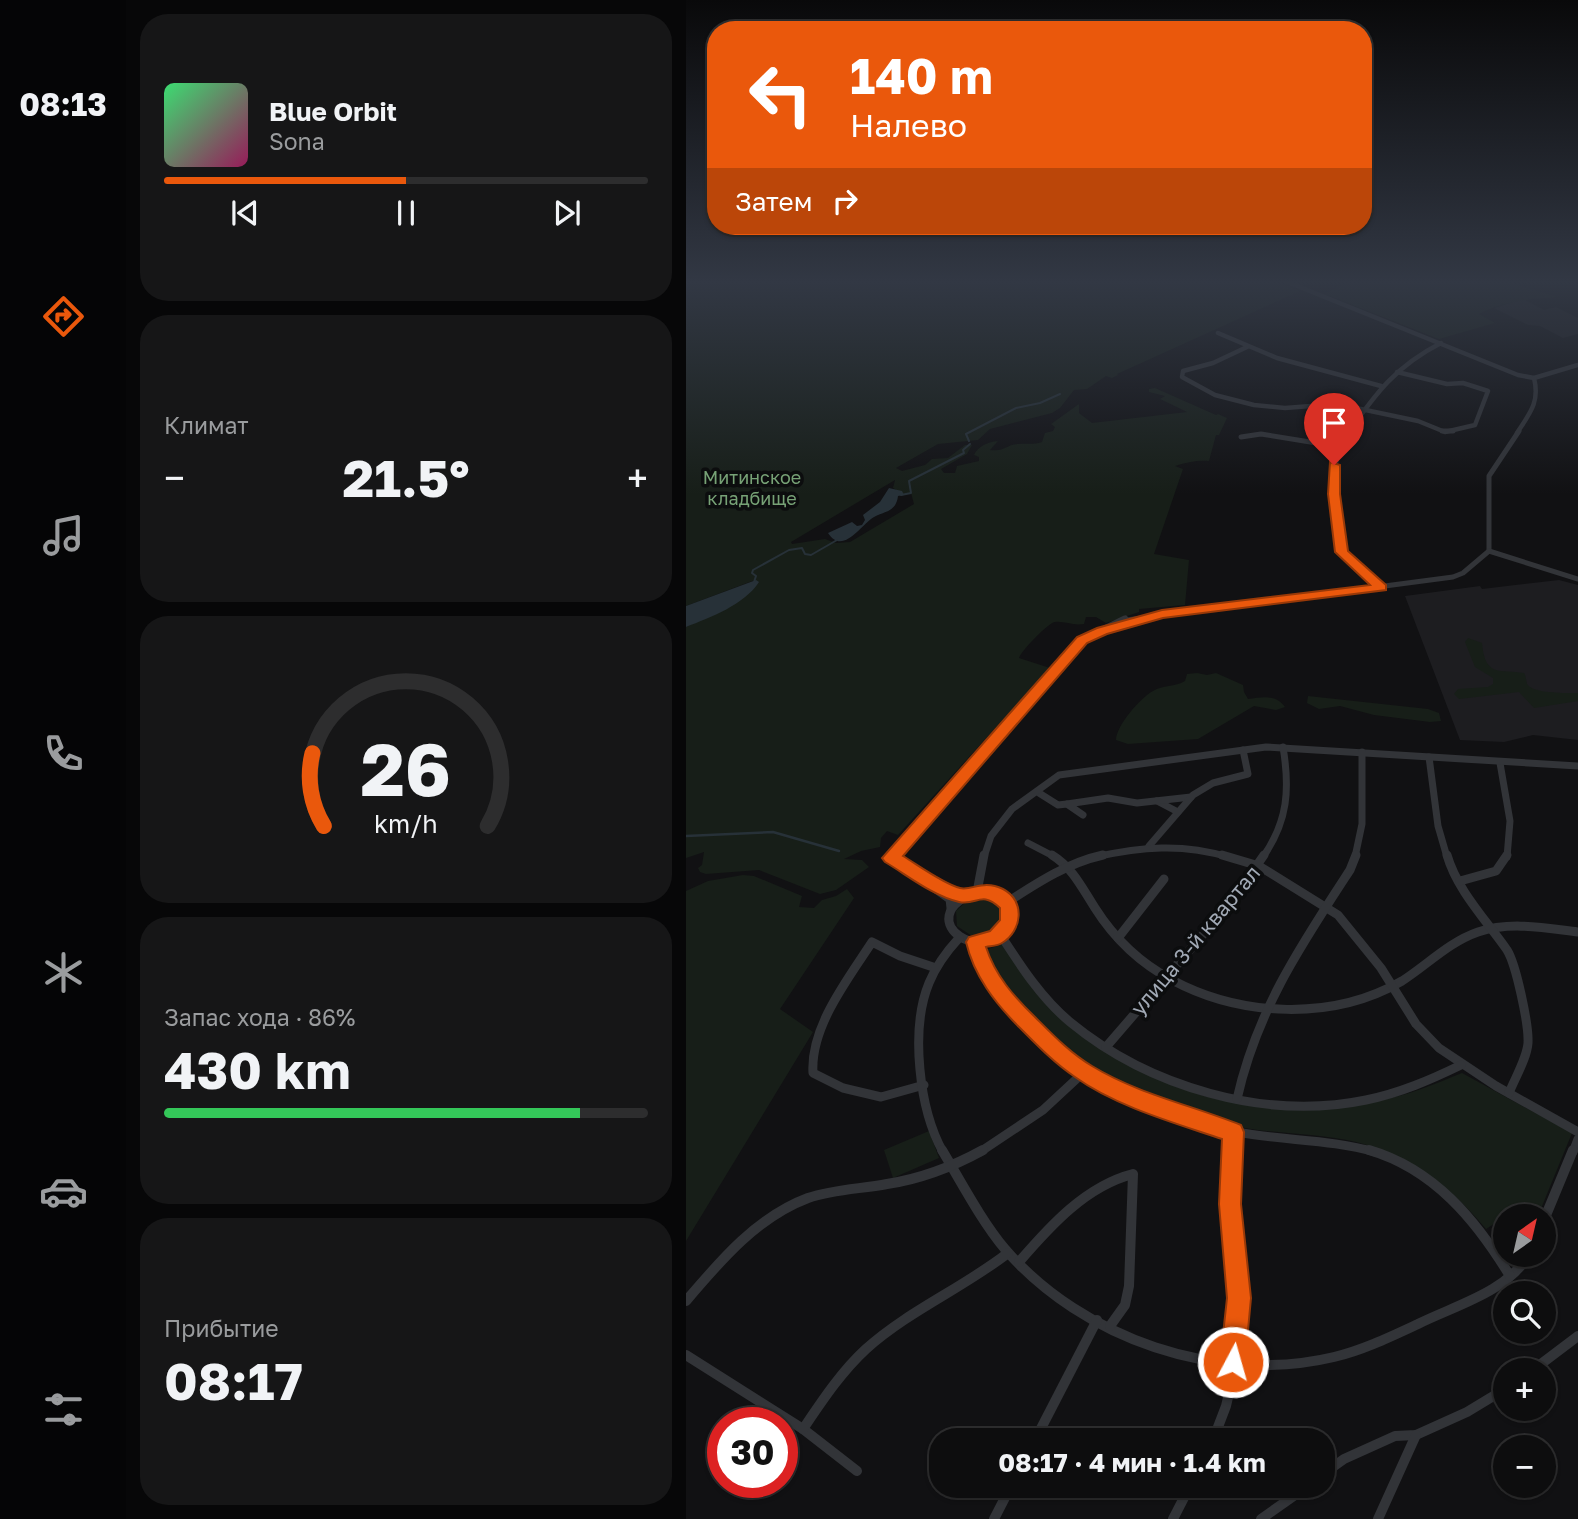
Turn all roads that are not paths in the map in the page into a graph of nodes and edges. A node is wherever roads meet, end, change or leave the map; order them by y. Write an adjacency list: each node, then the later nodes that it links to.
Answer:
1 (1237, 352): 9 (street)
2 (1261, 352): 8 (street)
3 (1424, 352): 6 (street)
4 (1464, 352): 7 (street)
5 (1578, 365): 7 (street)
6 (1397, 372): 8 (street); 9 (street)
7 (1534, 378): 12 (street)
8 (1381, 386): 9 (street)
9 (1363, 410): 11 (street)
10 (1241, 437): 11 (street)
11 (1341, 447): 14 (street)
12 (1489, 551): 13 (street); 14 (street)
13 (1578, 579)
14 (1381, 587): 29 (street)
15 (1283, 747): 16 (street); 17 (street); 30 (street, улица 3-й квартал)
16 (1243, 750): 22 (street); 34 (street)
17 (1362, 751): 18 (street); 37 (street)
18 (1429, 757): 19 (street); 33 (street)
19 (1500, 762): 20 (street); 33 (street)
20 (1578, 766)
21 (1039, 793): 24 (street)
22 (1191, 797): 23 (street); 25 (street)
23 (1157, 801): 24 (street); 25 (street)
24 (1067, 804): 26 (street)
25 (1178, 813): 28 (street)
26 (1083, 815)
27 (1028, 844): 31 (street)
28 (1149, 846): 30 (street); 31 (street)
29 (897, 849): 35 (street); 38 (street)
30 (1259, 866): 37 (street); 46 (street, улица 3-й квартал)
31 (1068, 867): 36 (street); 43 (street)
32 (1164, 879): 43 (street)
33 (1460, 881): 39 (street)
34 (976, 892): 35 (street); 36 (street)
35 (962, 896): 38 (street)
36 (1006, 903): 41 (street)
37 (1326, 907): 47 (street); 48 (street)
38 (951, 909): 42 (street)
39 (1491, 929): 40 (street); 47 (street); 53 (street)
40 (1578, 932)
41 (1000, 934): 44 (street); 49 (street)
42 (959, 938): 44 (street); 45 (street)
43 (1118, 938): 46 (street)
44 (975, 942): 51 (street)
45 (936, 968): 52 (street); 52 (street)
46 (1166, 977): 48 (street); 49 (street, улица 3-й квартал)
47 (1394, 986): 48 (street); 50 (street)
48 (1264, 1008): 54 (street)
49 (1106, 1046): 54 (street)
50 (1461, 1065): 53 (street); 54 (street)
51 (1084, 1072): 55 (street); 58 (street)
52 (923, 1085): 58 (street)
53 (1509, 1093): 56 (street)
54 (1237, 1099)
55 (1233, 1132): 63 (street); 70 (street)
56 (1578, 1132)
57 (1578, 1139): 59 (street)
58 (953, 1166): 60 (street); 64 (street)
59 (1551, 1204)
60 (1008, 1253): 61 (street); 74 (street)
61 (1019, 1262): 65 (street); 66 (street)
62 (1521, 1267): 63 (street)
63 (1510, 1276): 70 (street)
64 (686, 1301)
65 (1097, 1320): 66 (street); 72 (street)
66 (1110, 1326): 70 (street)
67 (1578, 1336): 69 (street)
68 (686, 1355): 74 (street)
69 (1549, 1358)
70 (1233, 1362): 73 (street)
71 (1493, 1396): 75 (street)
72 (1041, 1428)
73 (1218, 1428)
74 (803, 1429): 77 (street)
75 (1416, 1435): 76 (street); 84 (street)
76 (1335, 1465)
77 (857, 1471)
78 (1005, 1498): 81 (street)
79 (1183, 1498): 82 (street)
80 (1291, 1498): 83 (street)
81 (994, 1519)
82 (1172, 1519)
83 (1261, 1519)
84 (1378, 1519)

